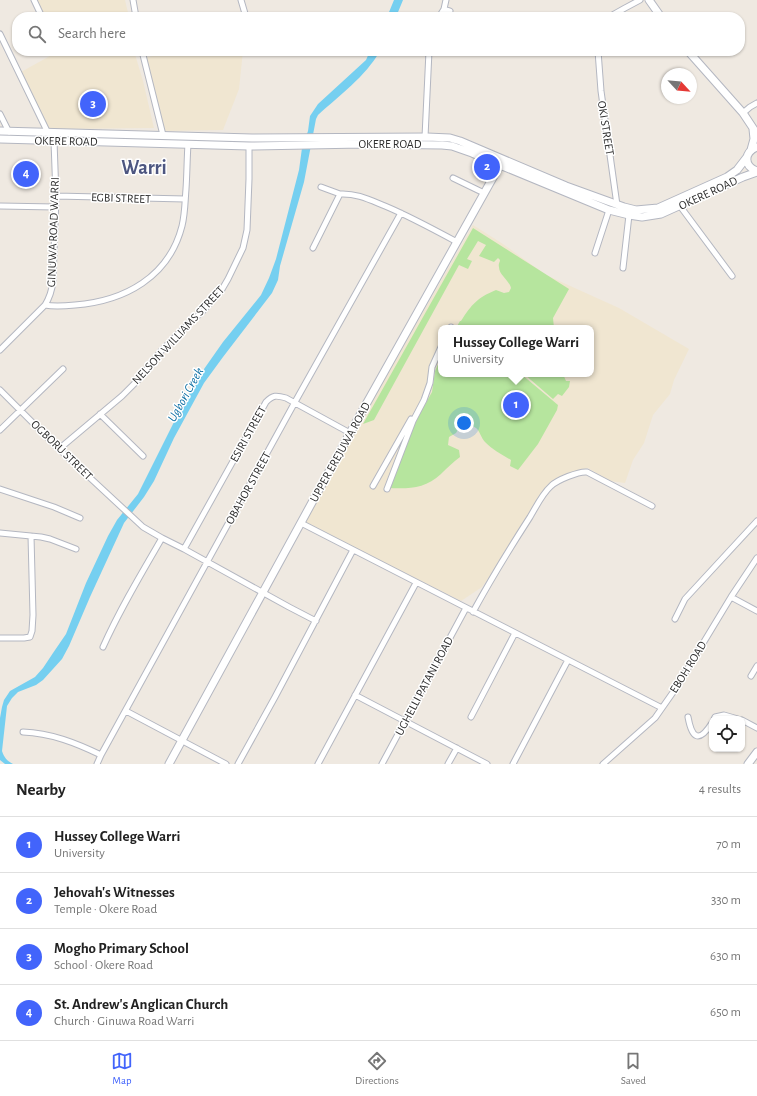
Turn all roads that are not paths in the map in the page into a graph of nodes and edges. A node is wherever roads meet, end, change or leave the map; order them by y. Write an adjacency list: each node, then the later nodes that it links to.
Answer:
1 (34, 0): 9 (street)
2 (133, 0): 10 (street)
3 (241, 0): 11 (street)
4 (446, 0): 7 (street)
5 (640, 0): 13 (street)
6 (649, 0): 14 (main road)
7 (444, 9): 8 (street); 12 (street)
8 (450, 11)
9 (40, 12)
10 (135, 12)
11 (245, 12)
12 (442, 12)
13 (618, 12)
14 (657, 12)
15 (0, 34): 26 (street)
16 (143, 56): 27 (street)
17 (429, 56): 28 (street)
18 (598, 56): 44 (street, OKI STREET)
19 (692, 56): 21 (main road)
20 (757, 103): 21 (street)
21 (743, 113): 24 (main road)
22 (0, 114): 25 (street)
23 (0, 131): 25 (main road, OKERE ROAD)
24 (755, 131): 34 (main road)
25 (9, 132): 26 (main road, OKERE ROAD)
26 (48, 132): 27 (main road, OKERE ROAD)
27 (163, 135): 31 (main road, OKERE ROAD)
28 (425, 137): 31 (main road, OKERE ROAD); 44 (main road, OKERE ROAD)
29 (0, 139): 30 (main road, OKERE ROAD)
30 (54, 141): 32 (main road, OKERE ROAD); 42 (street, GINUWA ROAD WARRI)
31 (315, 141): 33 (main road, OKERE ROAD); 36 (main road, OKERE ROAD)
32 (188, 144): 33 (main road, OKERE ROAD); 43 (street)
33 (249, 146): 64 (street, NELSON WILLIAMS STREET)
34 (754, 148): 35 (main road, OKERE ROAD)
35 (747, 157): 37 (main road); 44 (main road, OKERE ROAD)
36 (500, 165): 40 (main road, UPPER EREJUWA ROAD); 48 (main road, OKERE ROAD)
37 (757, 172): 46 (main road, OKERE ROAD)
38 (453, 178): 40 (street)
39 (321, 187): 41 (street)
40 (484, 193): 51 (main road, UPPER EREJUWA ROAD)
41 (340, 194): 49 (street); 52 (street)
42 (56, 196): 43 (street, EGBI STREET); 47 (street, GINUWA ROAD WARRI)
43 (186, 199): 56 (street)
44 (617, 205)
45 (0, 206): 47 (street)
46 (680, 206): 50 (main road, OKERE ROAD); 55 (street)
47 (55, 207): 56 (street, GINUWA ROAD WARRI)
48 (609, 210): 50 (main road, OKERE ROAD); 53 (street)
49 (401, 213): 51 (street); 62 (street, OBAHOR STREET)
50 (629, 215): 54 (street)
51 (457, 242): 66 (main road, UPPER EREJUWA ROAD)
52 (313, 248)
53 (595, 253)
54 (623, 268)
55 (732, 276)
56 (45, 306): 57 (street, GINUWA ROAD WARRI)
57 (0, 350)
58 (438, 354): 61 (street)
59 (63, 369): 63 (street)
60 (0, 390): 63 (street, OGBORU STREET)
61 (427, 391): 69 (street); 71 (street)
62 (295, 402): 66 (street, ESIRI STREET); 80 (street, ESIRI STREET); 83 (street, OBAHOR STREET)
63 (21, 411): 65 (street); 67 (street, OGBORU STREET)
64 (100, 414): 67 (street, NELSON WILLIAMS STREET); 68 (street)
65 (0, 430)
66 (350, 433): 75 (main road, UPPER EREJUWA ROAD)
67 (59, 449): 78 (street, OGBORU STREET)
68 (143, 456)
69 (373, 486)
70 (0, 489): 73 (street)
71 (386, 489)
72 (652, 506): 89 (street)
73 (80, 518)
74 (757, 521): 90 (street)
75 (300, 523): 81 (street); 85 (main road, UPPER EREJUWA ROAD)
76 (0, 533): 77 (street)
77 (31, 536): 79 (street); 93 (street)
78 (162, 538): 80 (street, OGBORU STREET); 94 (street)
79 (76, 549)
80 (184, 549): 83 (street, OGBORU STREET)
81 (353, 550): 84 (street); 91 (street)
82 (757, 558): 86 (street, EBOH ROAD)
83 (208, 562): 85 (street, OGBORU STREET); 100 (street, OBAHOR STREET)
84 (416, 583): 87 (street); 98 (street)
85 (262, 592): 91 (street, OGBORU STREET); 110 (main road, UPPER EREJUWA ROAD)
86 (731, 597): 88 (street); 99 (street, EBOH ROAD)
87 (466, 608): 89 (street); 105 (street, UGHELLI PATANI ROAD)
88 (757, 611)
89 (473, 612): 92 (street)
90 (675, 619)
91 (316, 621): 117 (street)
92 (515, 633): 95 (street); 103 (street)
93 (0, 638)
94 (103, 647)
95 (568, 660): 99 (street); 122 (street)
96 (757, 666): 97 (street)
97 (751, 676)
98 (355, 695): 105 (street); 118 (street)
99 (662, 708): 123 (street, EBOH ROAD)
100 (126, 711): 110 (street); 113 (street, OBAHOR STREET)
101 (716, 716): 102 (street)
102 (728, 716)
103 (471, 717)
104 (688, 717): 107 (street)
105 (405, 722): 111 (street); 119 (street, UGHELLI PATANI ROAD)
106 (745, 722): 108 (street)
107 (709, 728)
108 (757, 728)
109 (23, 732): 113 (street)
110 (182, 741): 115 (main road, UPPER EREJUWA ROAD); 116 (street)
111 (457, 748): 120 (street); 121 (street)
112 (757, 752): 124 (main road)
113 (101, 755): 114 (street, OBAHOR STREET)
114 (97, 764)
115 (169, 764)
116 (226, 764)
117 (238, 764)
118 (318, 764)
119 (382, 764)
120 (448, 764)
121 (487, 764)
122 (514, 764)
123 (603, 764)
124 (748, 764)

